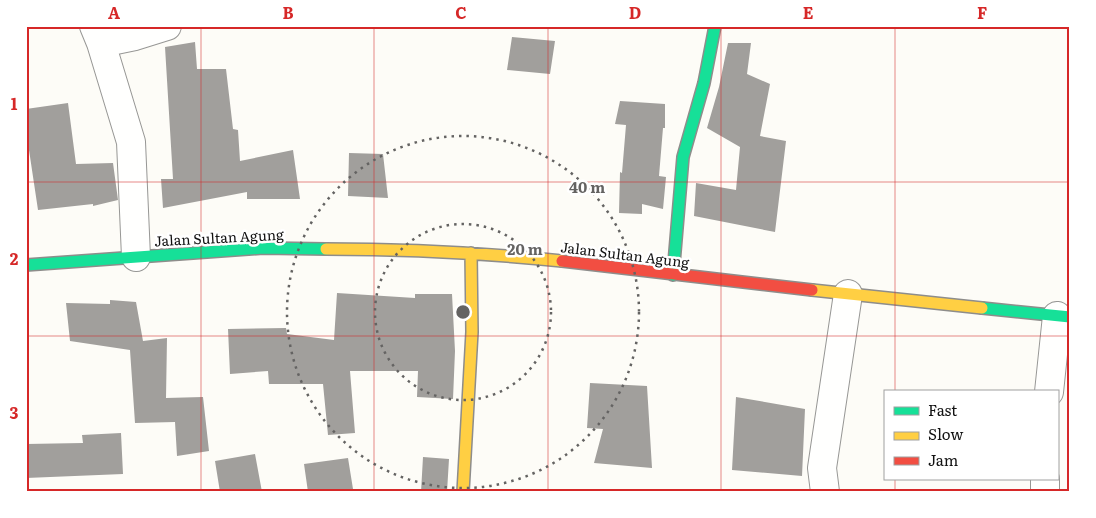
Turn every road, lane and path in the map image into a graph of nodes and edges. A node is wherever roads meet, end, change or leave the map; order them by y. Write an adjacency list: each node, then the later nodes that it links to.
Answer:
1 (167, 26): 3 (street)
2 (715, 26): 7 (main road)
3 (97, 35): 5 (street)
4 (472, 253): 5 (main road, Jalan Sultan Agung); 7 (main road, Jalan Sultan Agung); 11 (main road)
5 (136, 257): 6 (main road, Jalan Sultan Agung)
6 (26, 264)
7 (673, 275): 8 (main road, Jalan Sultan Agung)
8 (848, 294): 9 (main road, Jalan Sultan Agung); 12 (street)
9 (1064, 317): 10 (street)
10 (1049, 390)
11 (463, 492)
12 (825, 492)

